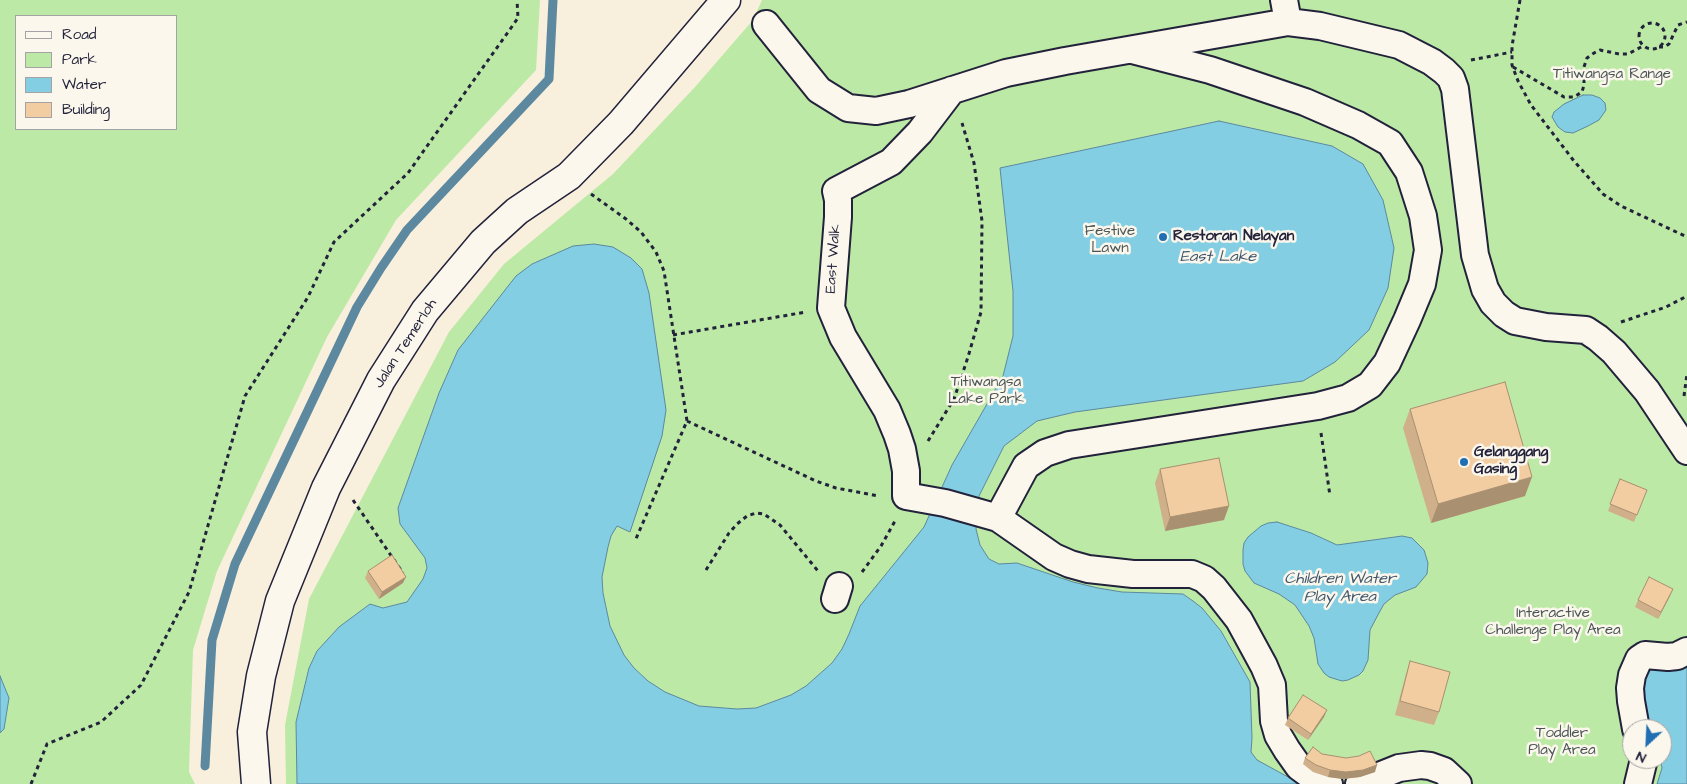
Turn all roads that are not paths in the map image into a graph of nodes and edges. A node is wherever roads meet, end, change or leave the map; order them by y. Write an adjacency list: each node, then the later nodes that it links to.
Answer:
1 (726, 0): 12 (street, Jalan Temerloh)
2 (1286, 11): 4 (street); 6 (street)
3 (766, 24): 5 (street)
4 (1132, 50): 5 (street); 7 (street)
5 (952, 90): 7 (street, East Walk)
6 (1687, 451)
7 (998, 518): 13 (street)
8 (1687, 651): 9 (street)
9 (1634, 719)
10 (1642, 769): 16 (street)
11 (1436, 776): 14 (street); 15 (street)
12 (256, 784)
13 (1329, 784)
14 (1358, 784)
15 (1458, 784)
16 (1638, 784)

